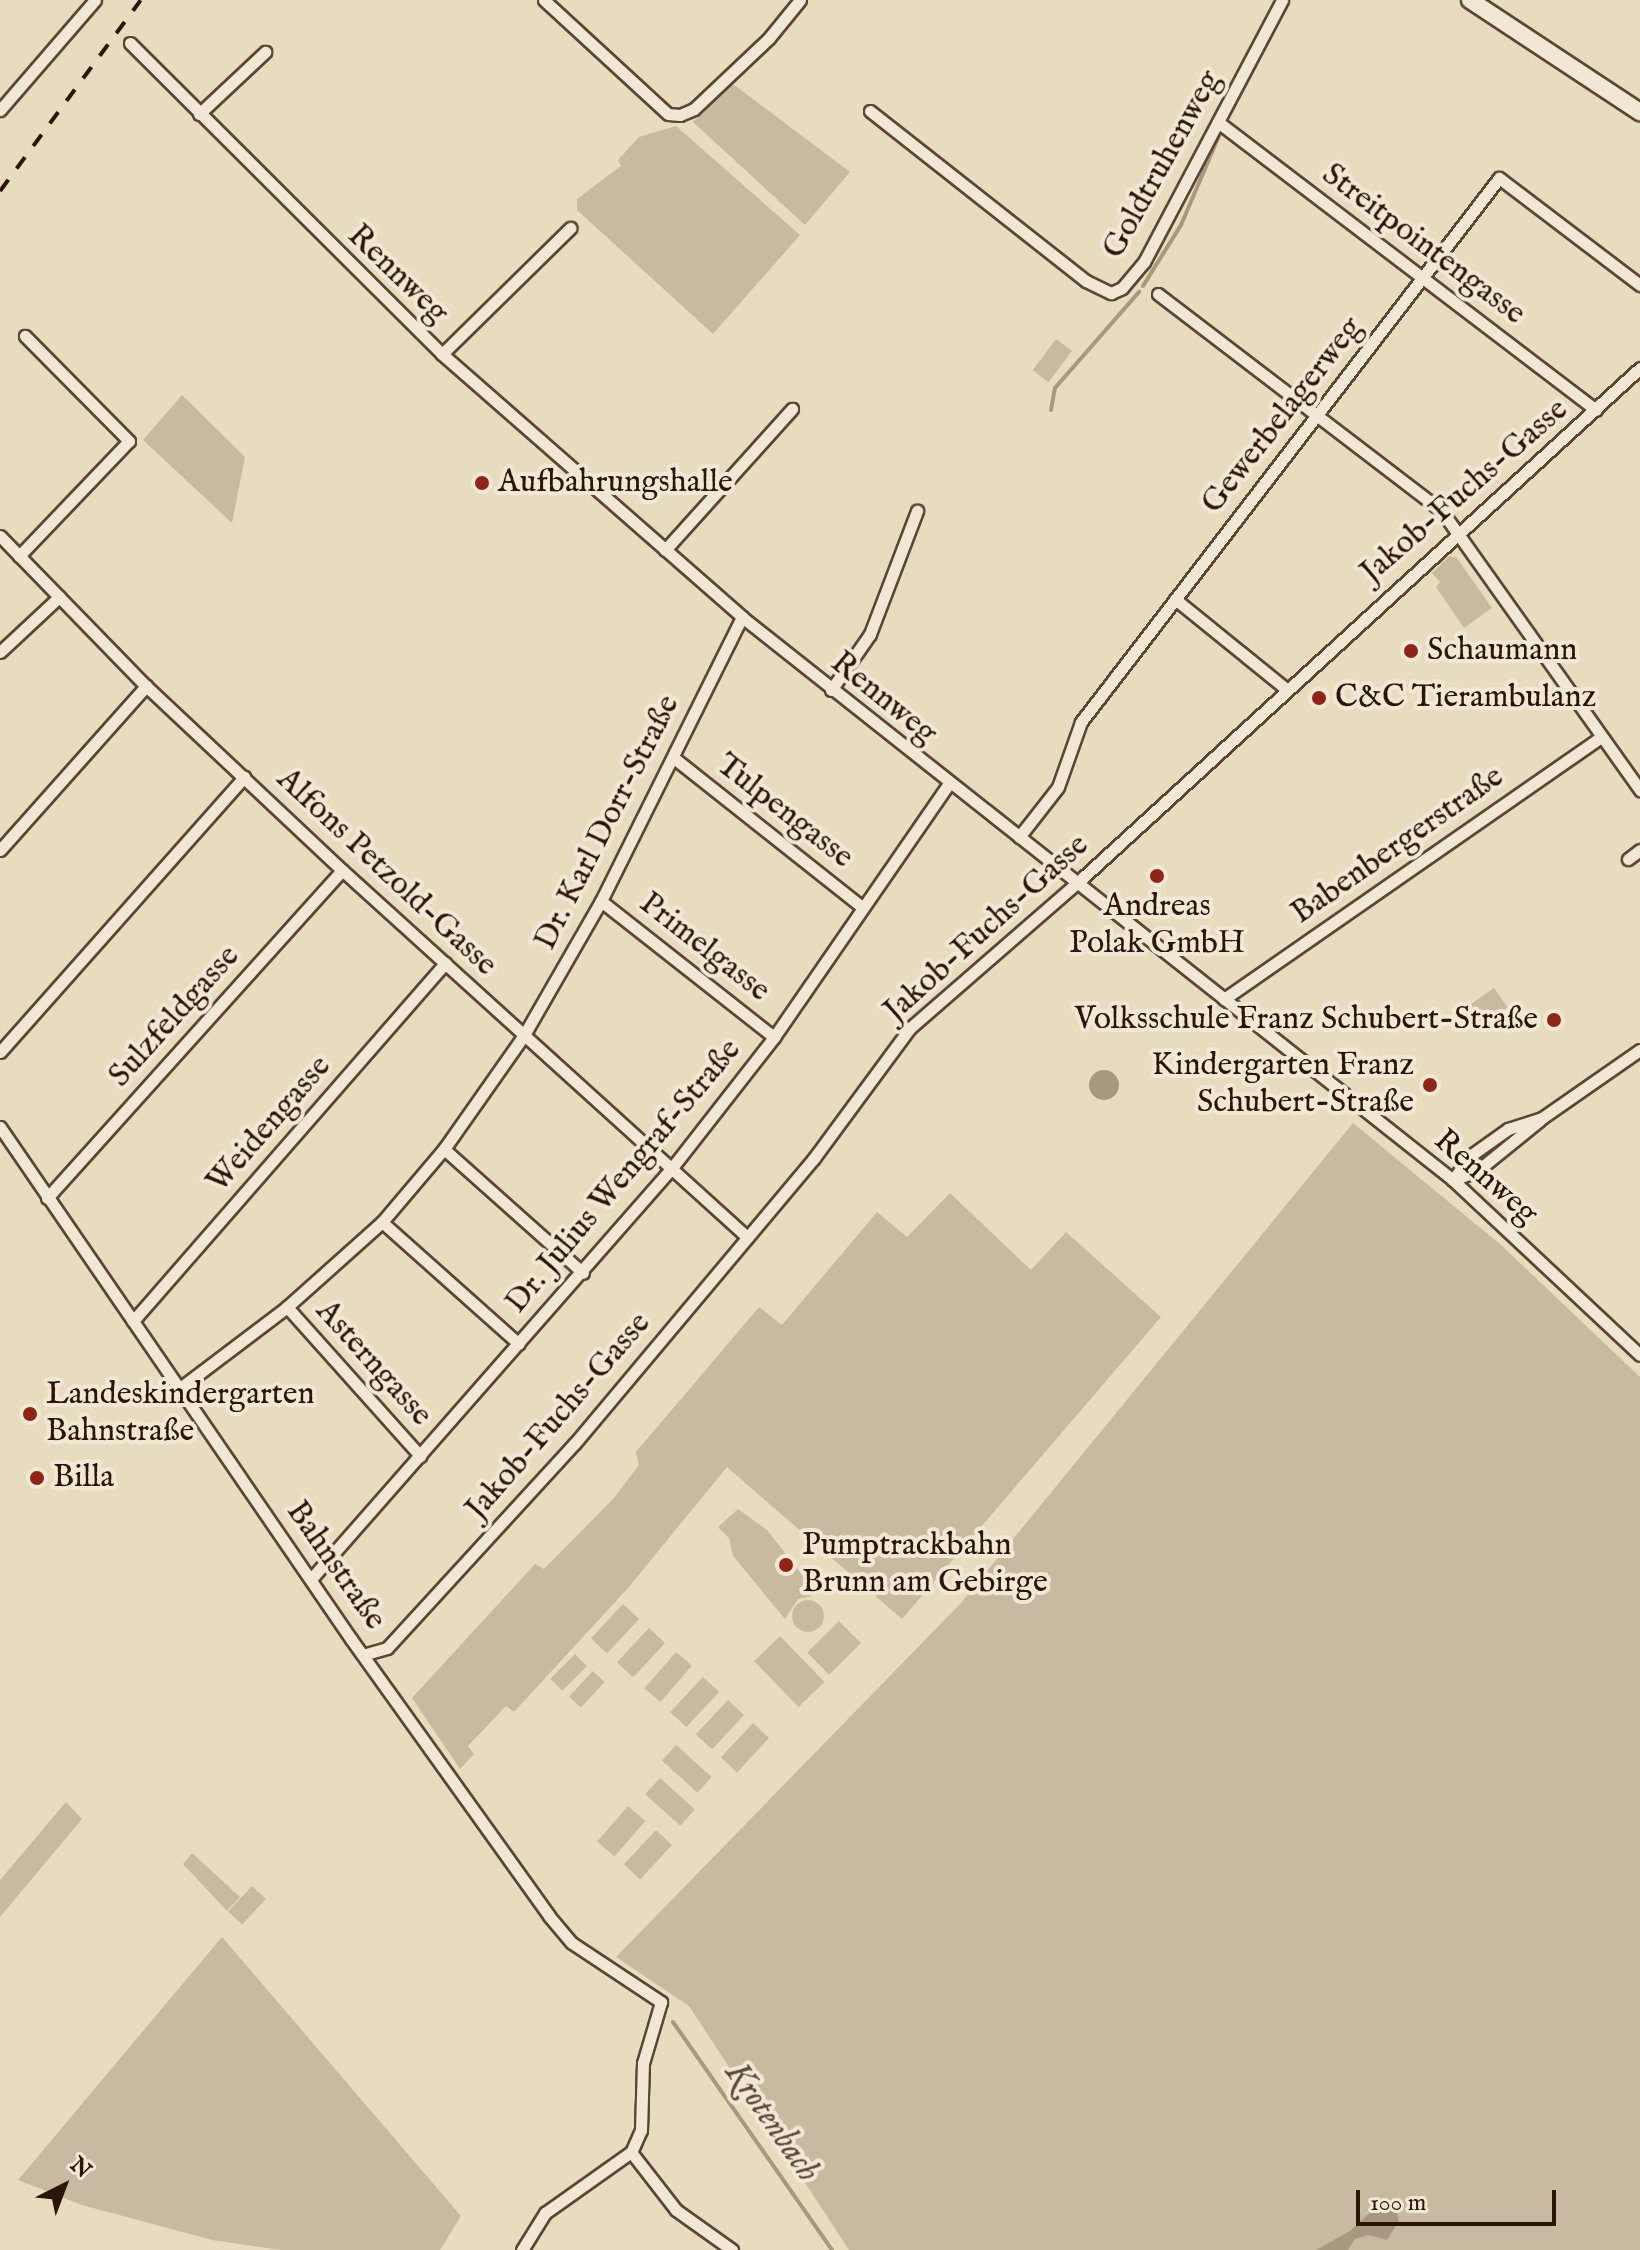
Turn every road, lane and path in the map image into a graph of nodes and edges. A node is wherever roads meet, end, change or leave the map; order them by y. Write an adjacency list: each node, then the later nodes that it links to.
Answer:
1 (95, 0): 8 (street)
2 (544, 0): 3 (street)
3 (800, 0)
4 (1282, 0): 12 (street, Goldtruhenweg)
5 (1470, 0): 10 (main road)
6 (130, 43): 11 (street, Rennweg)
7 (265, 52): 11 (street)
8 (0, 110)
9 (870, 111): 12 (street, Goldtruhenweg)
10 (1640, 112)
11 (199, 114): 18 (street, Rennweg)
12 (1218, 122): 14 (street, Streitpointengasse)
13 (570, 228): 18 (street)
14 (1423, 278): 15 (street, Gewerbelagerweg); 21 (street, Streitpointengasse); 22 (street, Gewerbelagerweg)
15 (1640, 285)
16 (1158, 294): 22 (street)
17 (25, 336): 27 (street)
18 (442, 354): 26 (street, Rennweg)
19 (1640, 368): 21 (street, Jakob-Fuchs-Gasse)
20 (792, 409): 26 (street)
21 (1596, 410): 24 (street, Jakob-Fuchs-Gasse)
22 (1316, 413): 24 (street); 29 (street, Gewerbelagerweg)
23 (917, 511): 34 (street)
24 (1458, 530): 33 (street, Jakob-Fuchs-Gasse); 35 (street)
25 (0, 536): 27 (street, Alfons Petzold-Gasse)
26 (665, 550): 30 (street, Rennweg)
27 (19, 556): 28 (street, Alfons Petzold-Gasse)
28 (59, 597): 31 (street); 32 (street, Alfons Petzold-Gasse)
29 (1175, 599): 33 (street); 40 (street, Gewerbelagerweg)
30 (742, 617): 34 (street, Rennweg); 36 (street, Dr. Karl Dorr-Straße)
31 (0, 652)
32 (146, 686): 37 (street, Alfons Petzold-Gasse); 41 (street)
33 (1285, 688): 45 (street, Jakob-Fuchs-Gasse)
34 (831, 690): 38 (street, Rennweg)
35 (1601, 737): 39 (street); 49 (street, Babenbergerstraße)
36 (674, 758): 46 (street, Dr. Karl Dorr-Straße); 47 (street, Tulpengasse)
37 (244, 777): 44 (street, Alfons Petzold-Gasse); 53 (street)
38 (948, 785): 40 (street, Rennweg); 47 (street, Dr. Julius Wengraf-Straße)
39 (1640, 790)
40 (1019, 837): 45 (street, Rennweg)
41 (0, 850)
42 (1640, 850): 43 (street)
43 (1628, 859)
44 (342, 870): 48 (street, Alfons Petzold-Gasse); 58 (street, Sulzfeldgasse)
45 (1077, 883): 49 (street, Rennweg); 60 (street, Jakob-Fuchs-Gasse)
46 (601, 901): 50 (street, Dr. Karl Dorr-Straße); 51 (street, Primelgasse)
47 (862, 907): 51 (street, Dr. Julius Wengraf-Straße)
48 (445, 963): 50 (street, Alfons Petzold-Gasse); 63 (street, Weidengasse)
49 (1224, 999): 57 (street, Rennweg)
50 (524, 1035): 55 (street, Dr. Karl Dorr-Straße); 56 (street, Alfons Petzold-Gasse)
51 (774, 1037): 56 (street, Dr. Julius Wengraf-Straße)
52 (1640, 1050): 57 (street)
53 (0, 1052)
54 (0, 1127): 58 (street, Bahnstraße)
55 (444, 1149): 59 (street, Dr. Karl Dorr-Straße); 61 (street)
56 (671, 1169): 60 (street, Alfons Petzold-Gasse); 61 (street, Dr. Julius Wengraf-Straße)
57 (1453, 1180): 65 (street, Rennweg)
58 (47, 1198): 63 (street, Bahnstraße)
59 (382, 1222): 62 (street, Dr. Karl Dorr-Straße); 64 (street)
60 (747, 1237): 69 (street, Jakob-Fuchs-Gasse)
61 (583, 1273): 64 (street, Dr. Julius Wengraf-Straße)
62 (287, 1307): 66 (street, Dr. Karl Dorr-Straße); 67 (street, Asterngasse)
63 (133, 1321): 66 (street, Bahnstraße)
64 (519, 1344): 67 (street, Dr. Julius Wengraf-Straße)
65 (1640, 1355)
66 (180, 1388): 68 (street, Bahnstraße)
67 (420, 1456): 68 (street, Dr. Julius Wengraf-Straße)
68 (311, 1579): 69 (street, Bahnstraße)
69 (366, 1654): 70 (street, Bahnstraße)
70 (631, 2152): 71 (street); 72 (street)
71 (522, 2250)
72 (732, 2250)

